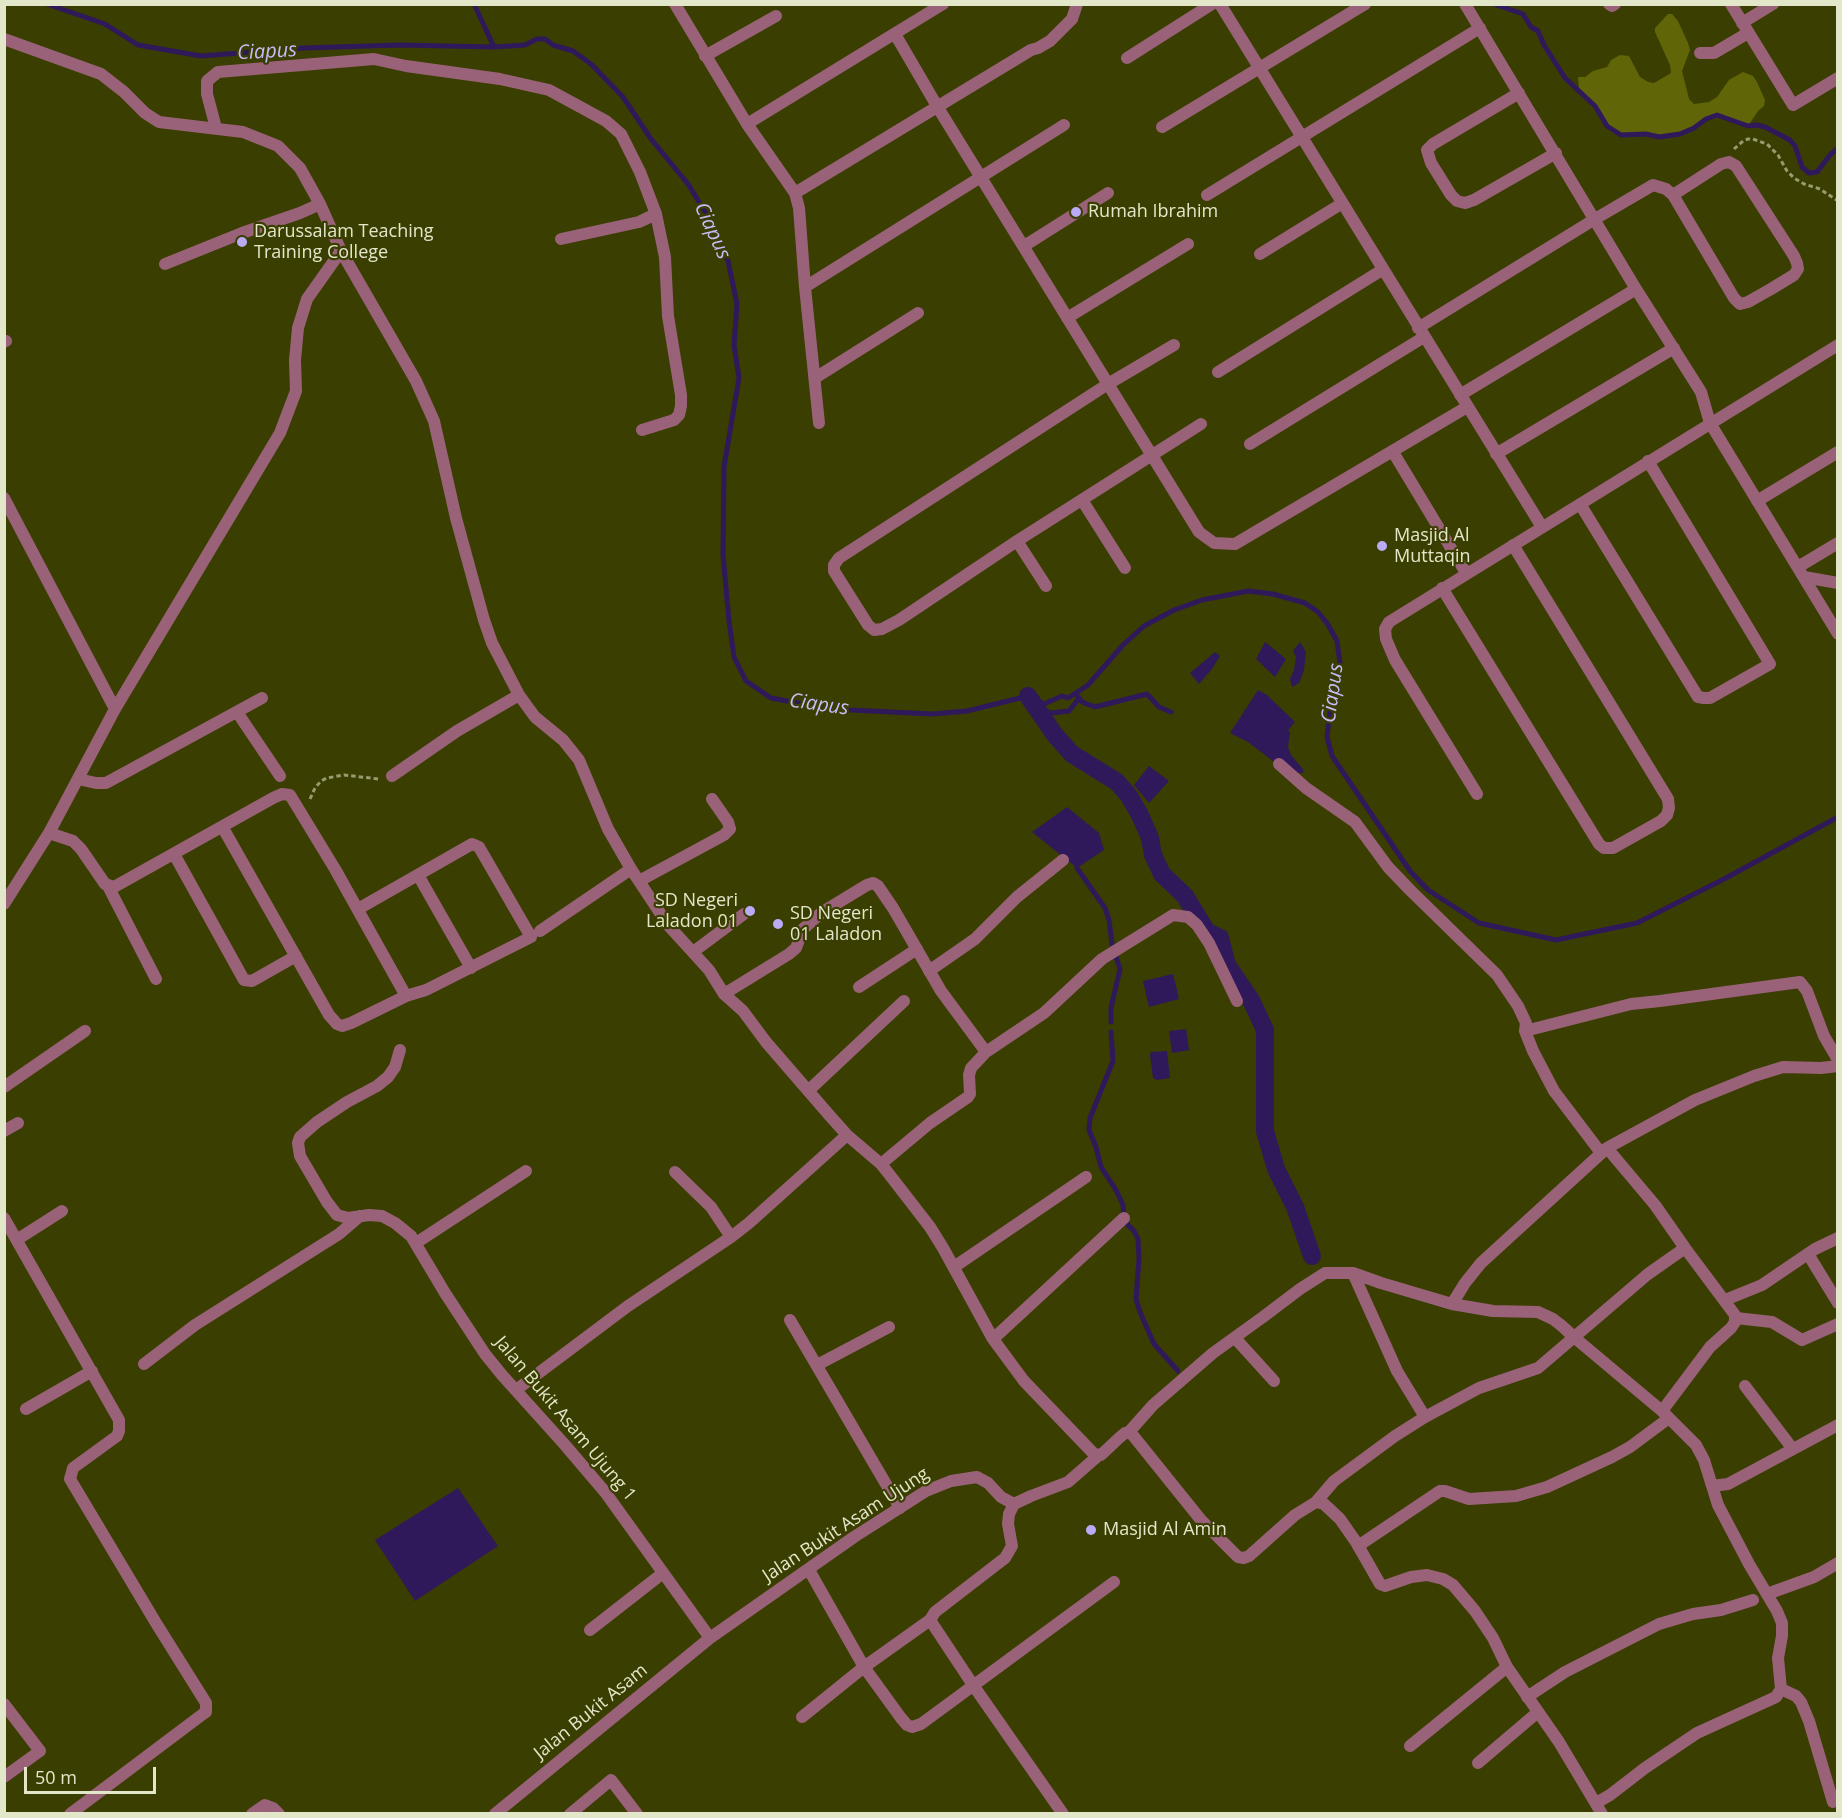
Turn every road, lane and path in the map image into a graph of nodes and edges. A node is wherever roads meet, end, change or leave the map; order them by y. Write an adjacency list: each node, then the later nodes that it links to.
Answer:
1 (675, 4): 18 (street)
2 (943, 4): 15 (street)
3 (1077, 4): 23 (street)
4 (1212, 4): 19 (street)
5 (1220, 4): 20 (street)
6 (1365, 4): 20 (street)
7 (1465, 4): 13 (street)
8 (1609, 4): 9 (street)
9 (1615, 4)
10 (1731, 4): 14 (street)
11 (1773, 4): 14 (street)
12 (776, 16): 18 (street)
13 (1480, 28): 22 (street); 28 (street)
14 (1745, 28): 17 (street); 21 (street)
15 (895, 34): 23 (street); 24 (street)
16 (4, 39): 27 (street)
17 (1700, 53)
18 (705, 56): 24 (street)
19 (1127, 58)
20 (1259, 68): 26 (street); 28 (street)
21 (1838, 78)
22 (1519, 93): 29 (street); 29 (street)
23 (937, 106): 31 (street); 32 (street)
24 (747, 124): 32 (street)
25 (1064, 125): 31 (street)
26 (1162, 127)
27 (216, 128): 37 (street); 39 (street)
28 (1301, 138): 34 (street); 38 (street)
29 (1556, 153): 40 (street)
30 (1729, 162): 35 (street); 35 (street); 36 (path)
31 (981, 176): 43 (street); 48 (street)
32 (795, 193): 48 (street)
33 (1108, 193): 43 (street)
34 (1207, 195)
35 (1673, 195): 40 (street)
36 (1838, 201)
37 (320, 204): 44 (street); 46 (street)
38 (1341, 204): 45 (street); 47 (street)
39 (656, 214): 41 (street); 64 (street)
40 (1595, 219): 49 (street); 52 (street)
41 (561, 239)
42 (1188, 244): 51 (street)
43 (1024, 246): 51 (street)
44 (341, 251): 86 (street); 88 (street)
45 (1260, 254)
46 (165, 264)
47 (1382, 270): 52 (street); 56 (street)
48 (805, 287): 57 (street)
49 (1636, 289): 55 (street); 59 (street)
50 (918, 313): 57 (street)
51 (1067, 318): 58 (street)
52 (1421, 333): 59 (street); 65 (street)
53 (1174, 345): 58 (street)
54 (1838, 345): 62 (street)
55 (1674, 348): 62 (street); 68 (street)
56 (1218, 372)
57 (814, 378): 61 (street)
58 (1108, 384): 69 (street); 76 (street)
59 (1460, 395): 60 (street)
60 (1467, 407): 66 (street); 68 (street)
61 (819, 423)
62 (1710, 423): 70 (street); 73 (street)
63 (1201, 424): 69 (street)
64 (642, 430)
65 (1250, 444)
66 (1393, 452): 69 (street); 81 (street)
67 (1838, 452): 73 (street)
68 (1496, 454): 75 (street)
69 (1153, 456): 72 (street)
70 (1648, 461): 74 (street); 74 (street)
71 (4, 498): 88 (street)
72 (1082, 500): 76 (street); 79 (street)
73 (1757, 501): 80 (street)
74 (1580, 504): 75 (street)
75 (1542, 527): 78 (street)
76 (1017, 541): 83 (street)
77 (1838, 543): 80 (street)
78 (1513, 545): 81 (street); 84 (street)
79 (1125, 568)
80 (1801, 572): 82 (street); 85 (street)
81 (1466, 573): 84 (street)
82 (1838, 583)
83 (1046, 586)
84 (1442, 588): 94 (street)
85 (1838, 634)
86 (519, 695): 92 (street); 101 (street)
87 (262, 698): 89 (street)
88 (115, 709): 93 (street)
89 (237, 712): 91 (street); 93 (street)
90 (1279, 764): 121 (street)
91 (280, 776)
92 (392, 776): 96 (path)
93 (78, 779): 98 (street)
94 (1476, 794)
95 (712, 799): 103 (street)
96 (299, 808): 97 (street); 106 (street)
97 (223, 828): 99 (street); 111 (street)
98 (50, 833): 104 (street); 105 (street)
99 (174, 854): 104 (street); 111 (street)
100 (1063, 860): 113 (street)
101 (631, 869): 103 (street); 108 (street)
102 (418, 874): 106 (street); 112 (street); 112 (street)
103 (639, 881): 110 (street)
104 (108, 886): 114 (street)
105 (4, 904)
106 (358, 909): 117 (street)
107 (744, 914): 110 (street)
108 (540, 931)
109 (917, 949): 113 (street); 115 (street); 116 (street)
110 (693, 952): 116 (street)
111 (296, 956): 117 (street)
112 (471, 968): 117 (street)
113 (929, 971): 123 (street)
114 (156, 979)
115 (859, 987)
116 (724, 994): 127 (street)
117 (406, 996)
118 (904, 1001): 127 (street)
119 (1237, 1001): 123 (street)
120 (85, 1031): 126 (street)
121 (1526, 1031): 124 (street); 131 (street)
122 (400, 1050): 137 (street, Jalan Bukit Asam Ujung 1)
123 (986, 1052): 132 (street)
124 (1838, 1060)
125 (1838, 1066): 131 (street)
126 (4, 1087)
127 (808, 1091): 130 (street)
128 (18, 1124): 129 (street)
129 (4, 1131)
130 (847, 1135): 132 (street); 141 (street)
131 (1604, 1150): 144 (street); 149 (street)
132 (881, 1164): 146 (street)
133 (526, 1171): 143 (street)
134 (675, 1172): 141 (street)
135 (1086, 1177): 146 (street)
136 (63, 1211): 140 (street)
137 (360, 1216): 143 (street, Jalan Bukit Asam Ujung 1); 158 (street)
138 (4, 1218): 140 (street)
139 (1124, 1218): 157 (street)
140 (12, 1236): 160 (street)
141 (731, 1237): 163 (street)
142 (1838, 1238): 145 (street)
143 (416, 1243): 163 (street, Jalan Bukit Asam Ujung 1)
144 (1685, 1248): 148 (street); 156 (street)
145 (1808, 1254): 148 (street); 150 (street)
146 (954, 1267): 157 (street)
147 (1353, 1273): 149 (street); 155 (street); 166 (street)
148 (1725, 1300): 151 (street)
149 (1452, 1304): 156 (street)
150 (1838, 1304)
151 (1736, 1318): 153 (street); 165 (street)
152 (790, 1320): 159 (street)
153 (1838, 1324)
154 (889, 1327): 159 (street)
155 (1235, 1338): 161 (street); 168 (street)
156 (1575, 1338): 165 (street); 166 (street)
157 (993, 1339): 170 (street)
158 (144, 1364)
159 (817, 1365): 174 (street)
160 (92, 1371): 164 (street); 198 (street)
161 (1274, 1381)
162 (1745, 1386): 169 (street)
163 (516, 1390): 178 (street, Jalan Bukit Asam Ujung 1)
164 (26, 1409)
165 (1666, 1415): 171 (street); 175 (street)
166 (1425, 1417): 172 (street)
167 (1838, 1425): 169 (street)
168 (1129, 1432): 170 (street); 172 (street)
169 (1792, 1448): 171 (street)
170 (1099, 1455): 173 (street)
171 (1712, 1486): 180 (street)
172 (1316, 1502): 175 (street)
173 (1014, 1504): 174 (street, Jalan Bukit Asam Ujung); 182 (street)
174 (900, 1508): 177 (street, Jalan Bukit Asam Ujung)
175 (1358, 1546): 186 (street)
176 (1838, 1563): 180 (street)
177 (809, 1570): 184 (street, Jalan Bukit Asam Ujung); 185 (street)
178 (663, 1573): 183 (street); 184 (street, Jalan Bukit Asam Ujung 1)
179 (1114, 1582): 187 (street)
180 (1767, 1594): 188 (street)
181 (1753, 1600): 189 (street)
182 (930, 1620): 185 (street); 187 (street)
183 (590, 1630)
184 (710, 1638): 201 (street, Jalan Bukit Asam)
185 (864, 1667): 187 (street); 192 (street)
186 (1508, 1667): 189 (street); 193 (street)
187 (973, 1685): 204 (street)
188 (1781, 1689): 196 (street); 197 (street)
189 (1527, 1697): 191 (street)
190 (4, 1704): 195 (street)
191 (1538, 1712): 194 (street); 197 (street)
192 (802, 1717)
193 (1410, 1746)
194 (1478, 1763)
195 (4, 1777)
196 (1833, 1802)
197 (1599, 1808)
198 (70, 1814)
199 (252, 1814): 200 (street)
200 (279, 1814)
201 (495, 1814)
202 (570, 1814): 203 (street)
203 (637, 1814)
204 (1063, 1814)

